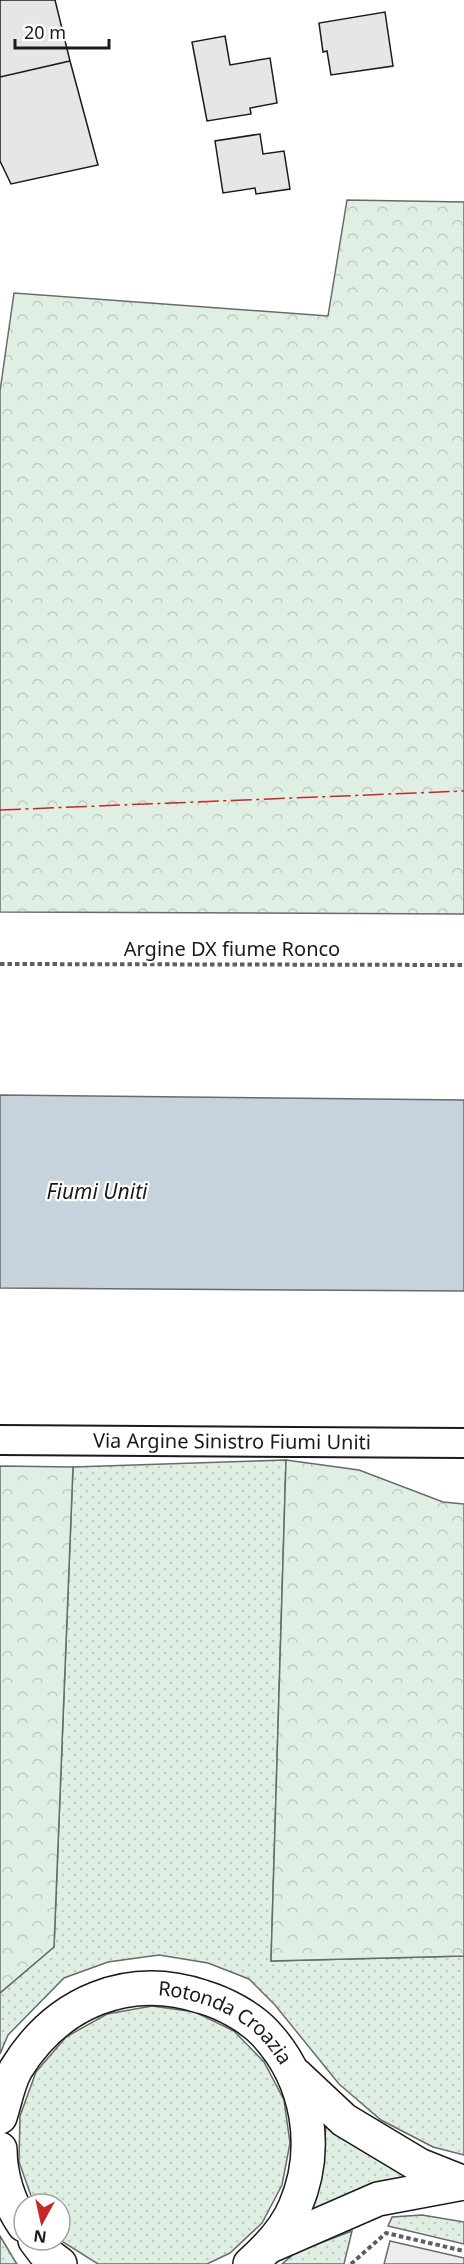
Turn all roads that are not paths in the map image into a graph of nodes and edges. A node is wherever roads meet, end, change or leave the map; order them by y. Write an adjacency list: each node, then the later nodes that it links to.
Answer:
1 (0, 1440): 2 (street, Via Argine Sinistro Fiumi Uniti)
2 (464, 1443)
3 (293, 2073): 4 (main road, Rotonda Croazia); 7 (main road, Rotonda Croazia); 7 (main road)
4 (0, 2117)
5 (0, 2149): 6 (main road)
6 (12, 2204)
7 (259, 2256)

